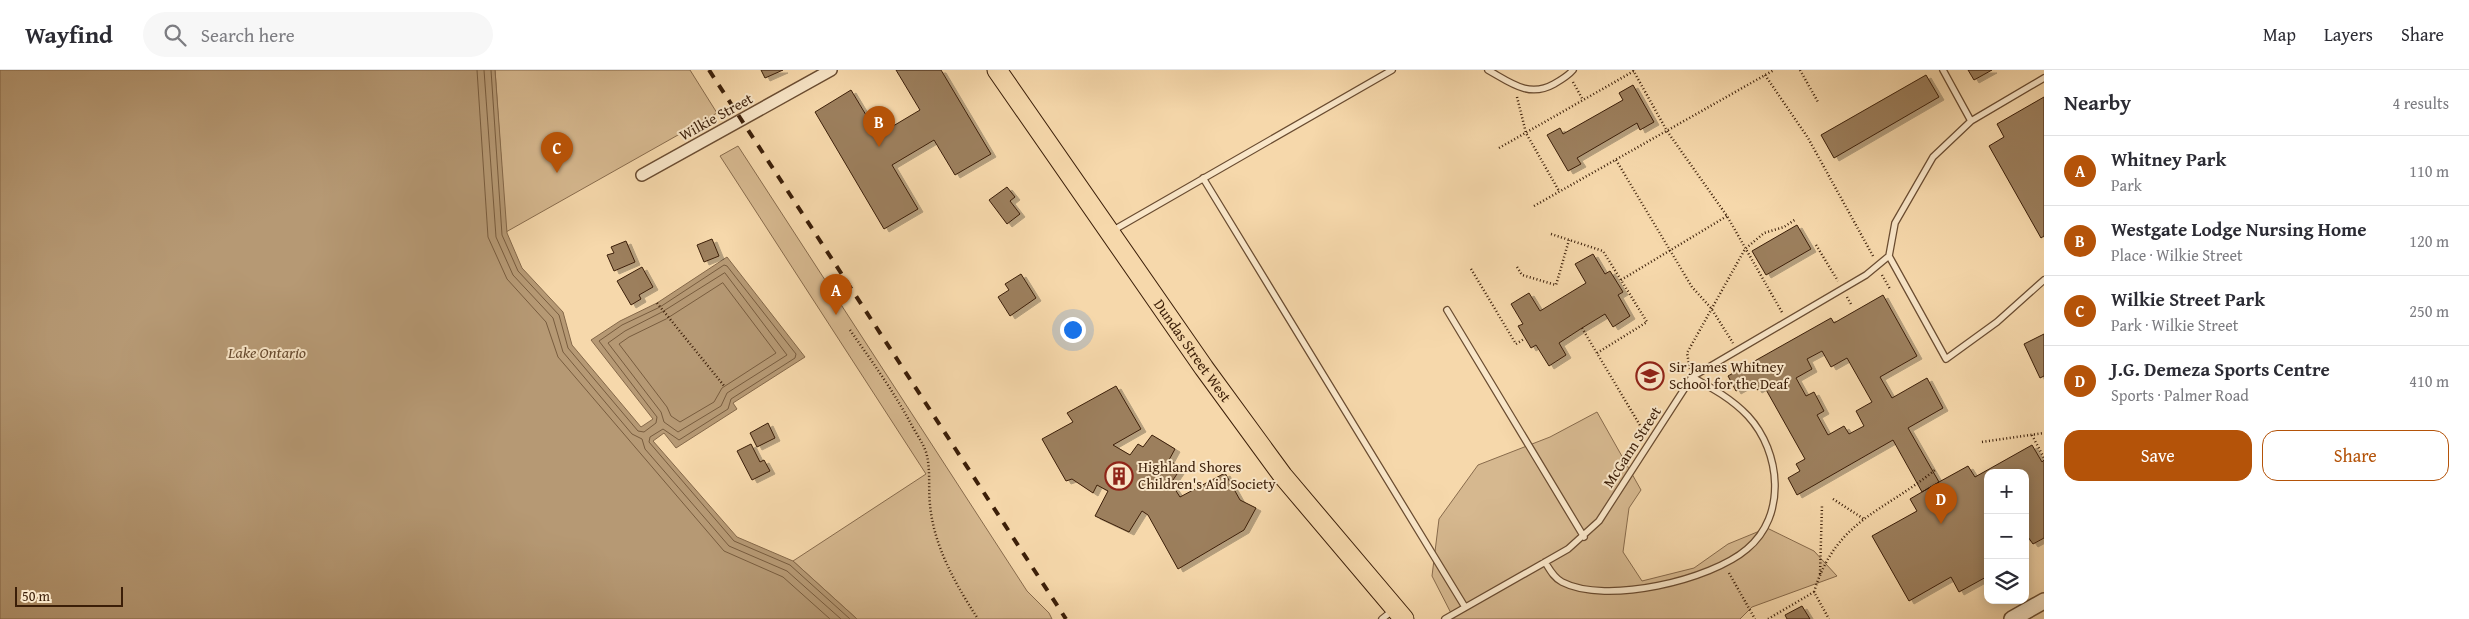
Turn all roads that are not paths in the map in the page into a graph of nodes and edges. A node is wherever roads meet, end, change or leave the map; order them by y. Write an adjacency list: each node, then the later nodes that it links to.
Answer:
1 (831, 70): 9 (street, Wilkie Street)
2 (997, 70): 11 (main road, Dundas Street West)
3 (1392, 70): 10 (lane)
4 (1490, 70): 5 (lane)
5 (1574, 70)
6 (1943, 70): 8 (lane)
7 (2044, 78): 8 (lane)
8 (1971, 121): 12 (lane)
9 (642, 175)
10 (1203, 178): 11 (lane); 19 (lane)
11 (1110, 232): 20 (main road, Dundas Street West)
12 (1889, 256): 13 (lane); 15 (lane, McGann Street)
13 (2044, 280)
14 (1446, 310): 16 (lane)
15 (1692, 377): 16 (lane, McGann Street); 17 (lane)
16 (1584, 537): 17 (lane, McGann Street)
17 (1545, 562): 19 (lane, McGann Street)
18 (2044, 601): 22 (street)
19 (1465, 608): 21 (lane, McGann Street)
20 (1394, 616)
21 (1446, 619)
22 (2012, 619)

